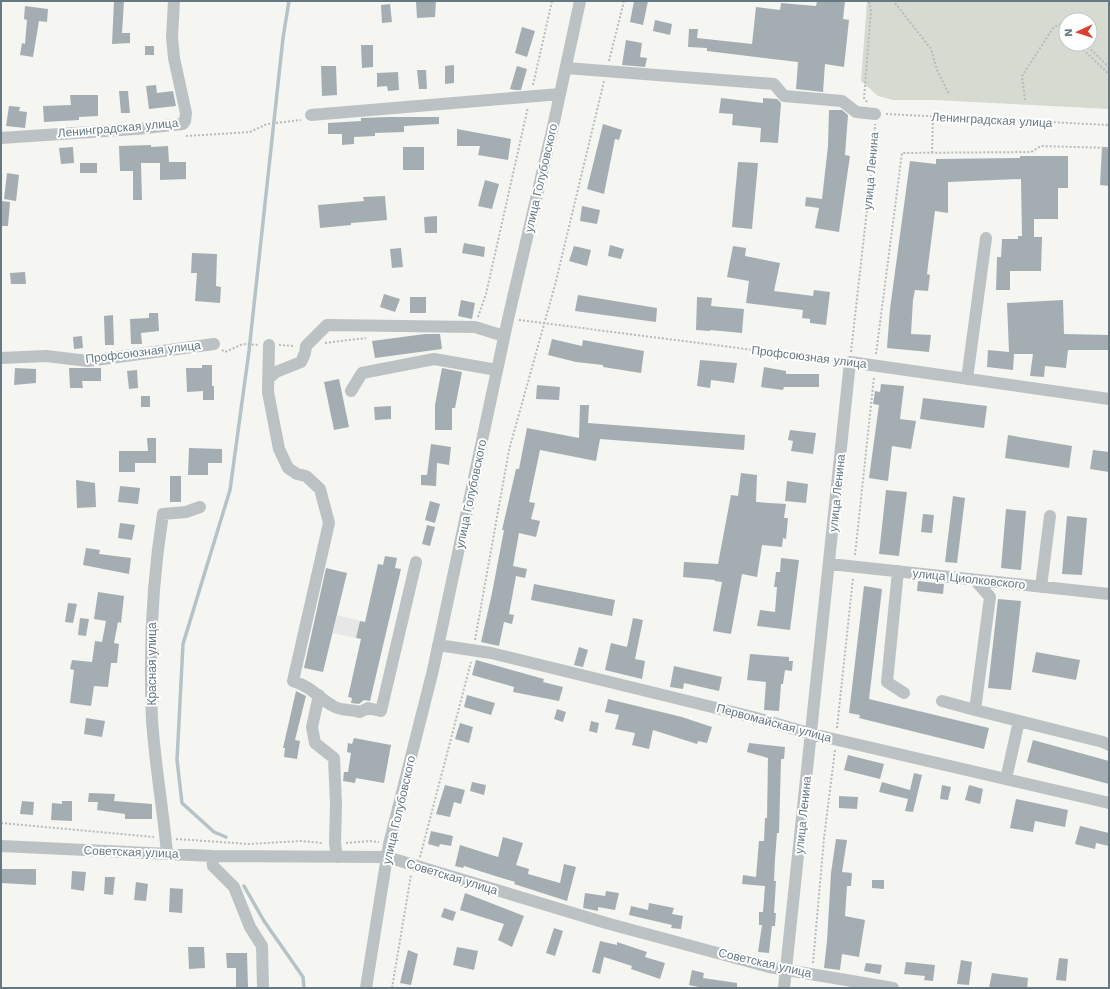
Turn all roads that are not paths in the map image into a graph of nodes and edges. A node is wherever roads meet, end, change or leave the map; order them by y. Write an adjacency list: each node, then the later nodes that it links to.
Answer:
1 (174, 1): 7 (street, Ленинградская улица)
2 (580, 1): 3 (street, улица Голубовского)
3 (566, 68): 4 (street, улица Голубовского); 5 (street)
4 (560, 94): 6 (street); 9 (street, улица Голубовского)
5 (875, 114)
6 (311, 115)
7 (1, 138)
8 (986, 238): 16 (street)
9 (504, 336): 14 (street, улица Голубовского); 15 (street)
10 (214, 344): 12 (street, Профсоюзная улица)
11 (269, 345): 15 (street)
12 (1, 358)
13 (850, 362): 16 (street, Профсоюзная улица); 22 (street, улица Ленина)
14 (497, 370): 17 (street); 29 (street, улица Голубовского)
15 (268, 378): 31 (street)
16 (968, 379): 18 (street, Профсоюзная улица)
17 (351, 391)
18 (1109, 399)
19 (200, 507): 40 (street, Красная улица)
20 (1050, 516): 26 (street)
21 (416, 562): 31 (street)
22 (830, 564): 23 (street, улица Циолковского); 35 (street, улица Ленина)
23 (898, 571): 24 (street, улица Циолковского); 30 (street)
24 (976, 580): 25 (street, улица Циолковского); 28 (street)
25 (1014, 584): 26 (street, улица Циолковского); 28 (street)
26 (1041, 587): 27 (street, улица Циолковского)
27 (1109, 594)
28 (990, 597): 33 (street)
29 (438, 645): 35 (street, Первомайская улица); 43 (street, улица Голубовского)
30 (904, 693)
31 (319, 695): 42 (street)
32 (942, 701): 33 (street)
33 (975, 710): 34 (street)
34 (1019, 721): 36 (street); 37 (street)
35 (812, 734): 37 (street, Первомайская улица); 44 (street, улица Ленина)
36 (1109, 746)
37 (1006, 779): 38 (street, Первомайская улица)
38 (1109, 803)
39 (1, 846): 40 (street, Советская улица)
40 (167, 853): 41 (street, Советская улица)
41 (212, 856): 42 (street, Советская улица); 45 (street)
42 (337, 857): 43 (street, Советская улица)
43 (387, 857): 44 (street, Советская улица); 46 (street, улица Голубовского)
44 (786, 970): 47 (street, улица Ленина); 48 (street, Советская улица)
45 (264, 988)
46 (366, 988)
47 (784, 988)
48 (893, 988)

